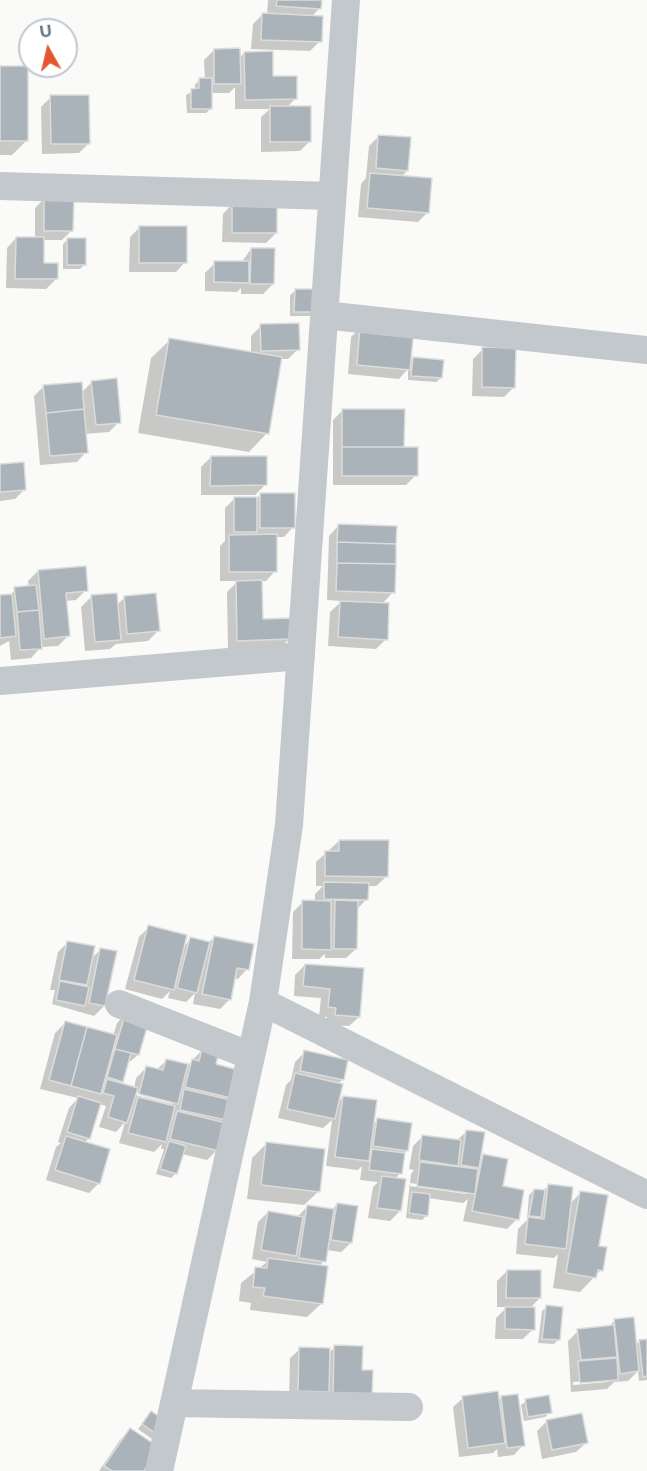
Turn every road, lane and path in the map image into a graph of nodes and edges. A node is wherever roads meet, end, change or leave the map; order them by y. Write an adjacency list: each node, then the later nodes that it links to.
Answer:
1 (346, 0): 3 (street)
2 (0, 186): 3 (street)
3 (331, 196): 4 (street)
4 (324, 315): 5 (street); 6 (street)
5 (647, 350)
6 (302, 656): 7 (street); 8 (street)
7 (0, 681)
8 (263, 1002): 10 (street); 11 (street)
9 (119, 1004): 10 (street)
10 (251, 1056): 12 (street)
11 (647, 1195)
12 (174, 1403): 13 (street); 14 (street)
13 (409, 1407)
14 (159, 1471)

